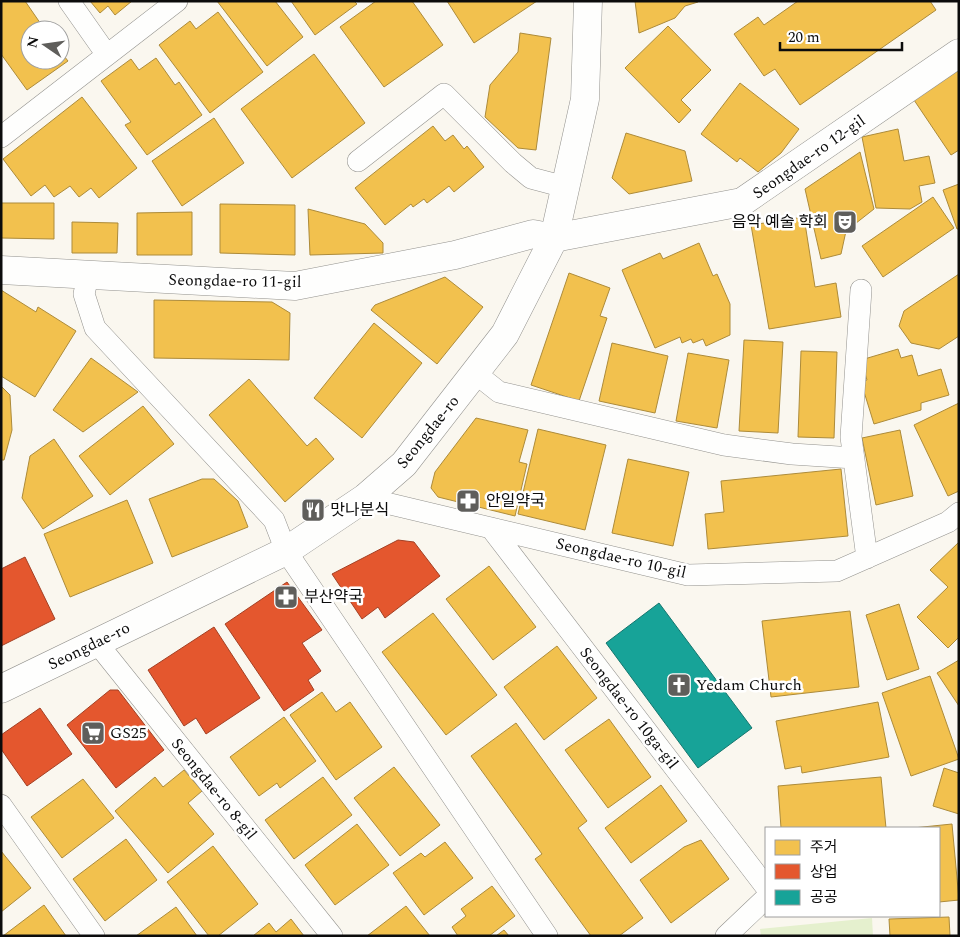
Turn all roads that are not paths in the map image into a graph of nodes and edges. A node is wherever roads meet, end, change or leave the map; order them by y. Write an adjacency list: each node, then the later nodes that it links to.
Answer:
1 (69, 1): 5 (lane)
2 (177, 1): 5 (lane)
3 (588, 1): 8 (street, Seongdae-ro)
4 (959, 53): 9 (street, Seongdae-ro 12-gil)
5 (107, 55): 6 (lane)
6 (1, 137)
7 (358, 160): 8 (lane)
8 (565, 187): 9 (street, Seongdae-ro)
9 (554, 238): 11 (street, Seongdae-ro 11-gil); 13 (street, Seongdae-ro)
10 (1, 270): 11 (street, Seongdae-ro 11-gil)
11 (88, 276): 18 (lane)
12 (861, 290): 14 (lane)
13 (475, 373): 14 (lane); 15 (street, Seongdae-ro)
14 (854, 458): 19 (lane)
15 (365, 498): 17 (lane, Seongdae-ro 10-gil); 18 (street, Seongdae-ro)
16 (959, 513): 19 (lane, Seongdae-ro 10-gil)
17 (491, 528): 19 (lane, Seongdae-ro 10-gil); 23 (lane, Seongdae-ro 10ga-gil)
18 (286, 551): 20 (street, Seongdae-ro); 27 (lane)
19 (867, 558)
20 (97, 643): 21 (street, Seongdae-ro); 26 (lane, Seongdae-ro 8-gil)
21 (1, 688)
22 (1, 805): 25 (lane)
23 (765, 886)
24 (765, 899): 28 (lane)
25 (94, 936)
26 (332, 936)
27 (547, 936)
28 (726, 936)

